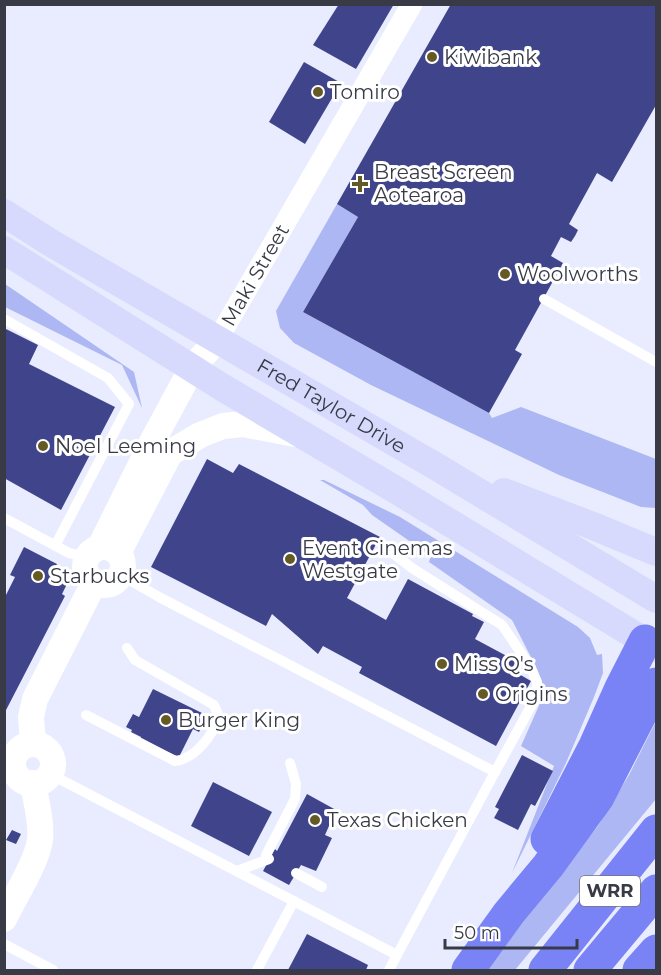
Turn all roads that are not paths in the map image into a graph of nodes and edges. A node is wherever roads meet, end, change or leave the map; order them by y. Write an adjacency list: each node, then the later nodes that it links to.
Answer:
1 (412, 4): 6 (street, Maki Street)
2 (4, 213): 6 (main road, Fred Taylor Drive)
3 (4, 250): 8 (main road, Fred Taylor Drive)
4 (544, 299): 7 (lane)
5 (4, 319): 12 (lane)
6 (218, 339): 8 (street, Maki Street); 10 (main road, Fred Taylor Drive)
7 (657, 362)
8 (192, 369): 9 (main road, Fred Taylor Drive); 15 (street, Maki Street)
9 (302, 435): 15 (street); 17 (main road, Fred Taylor Drive)
10 (437, 467): 14 (main road); 16 (main road, Fred Taylor Drive)
11 (4, 518): 12 (lane)
12 (56, 544): 15 (lane)
13 (386, 549): 23 (lane)
14 (657, 552)
15 (107, 557): 21 (street); 23 (lane)
16 (657, 599)
17 (653, 637): 31 (highway)
18 (127, 648): 20 (lane)
19 (657, 684): 31 (highway)
20 (86, 716)
21 (17, 750): 24 (street); 24 (street)
22 (290, 763): 26 (lane)
23 (495, 772): 35 (lane)
24 (41, 779): 26 (lane); 32 (street)
25 (657, 831): 40 (highway, WRR)
26 (237, 871): 30 (lane)
27 (296, 873): 28 (lane)
28 (322, 887)
29 (657, 891): 41 (highway)
30 (294, 901): 35 (lane); 37 (lane)
31 (509, 913): 39 (highway)
32 (4, 919)
33 (4, 944): 36 (lane)
34 (657, 951): 42 (highway)
35 (397, 956): 38 (lane)
36 (53, 970)
37 (257, 970)
38 (389, 970)
39 (468, 970)
40 (545, 970)
41 (590, 970)
42 (639, 970)

